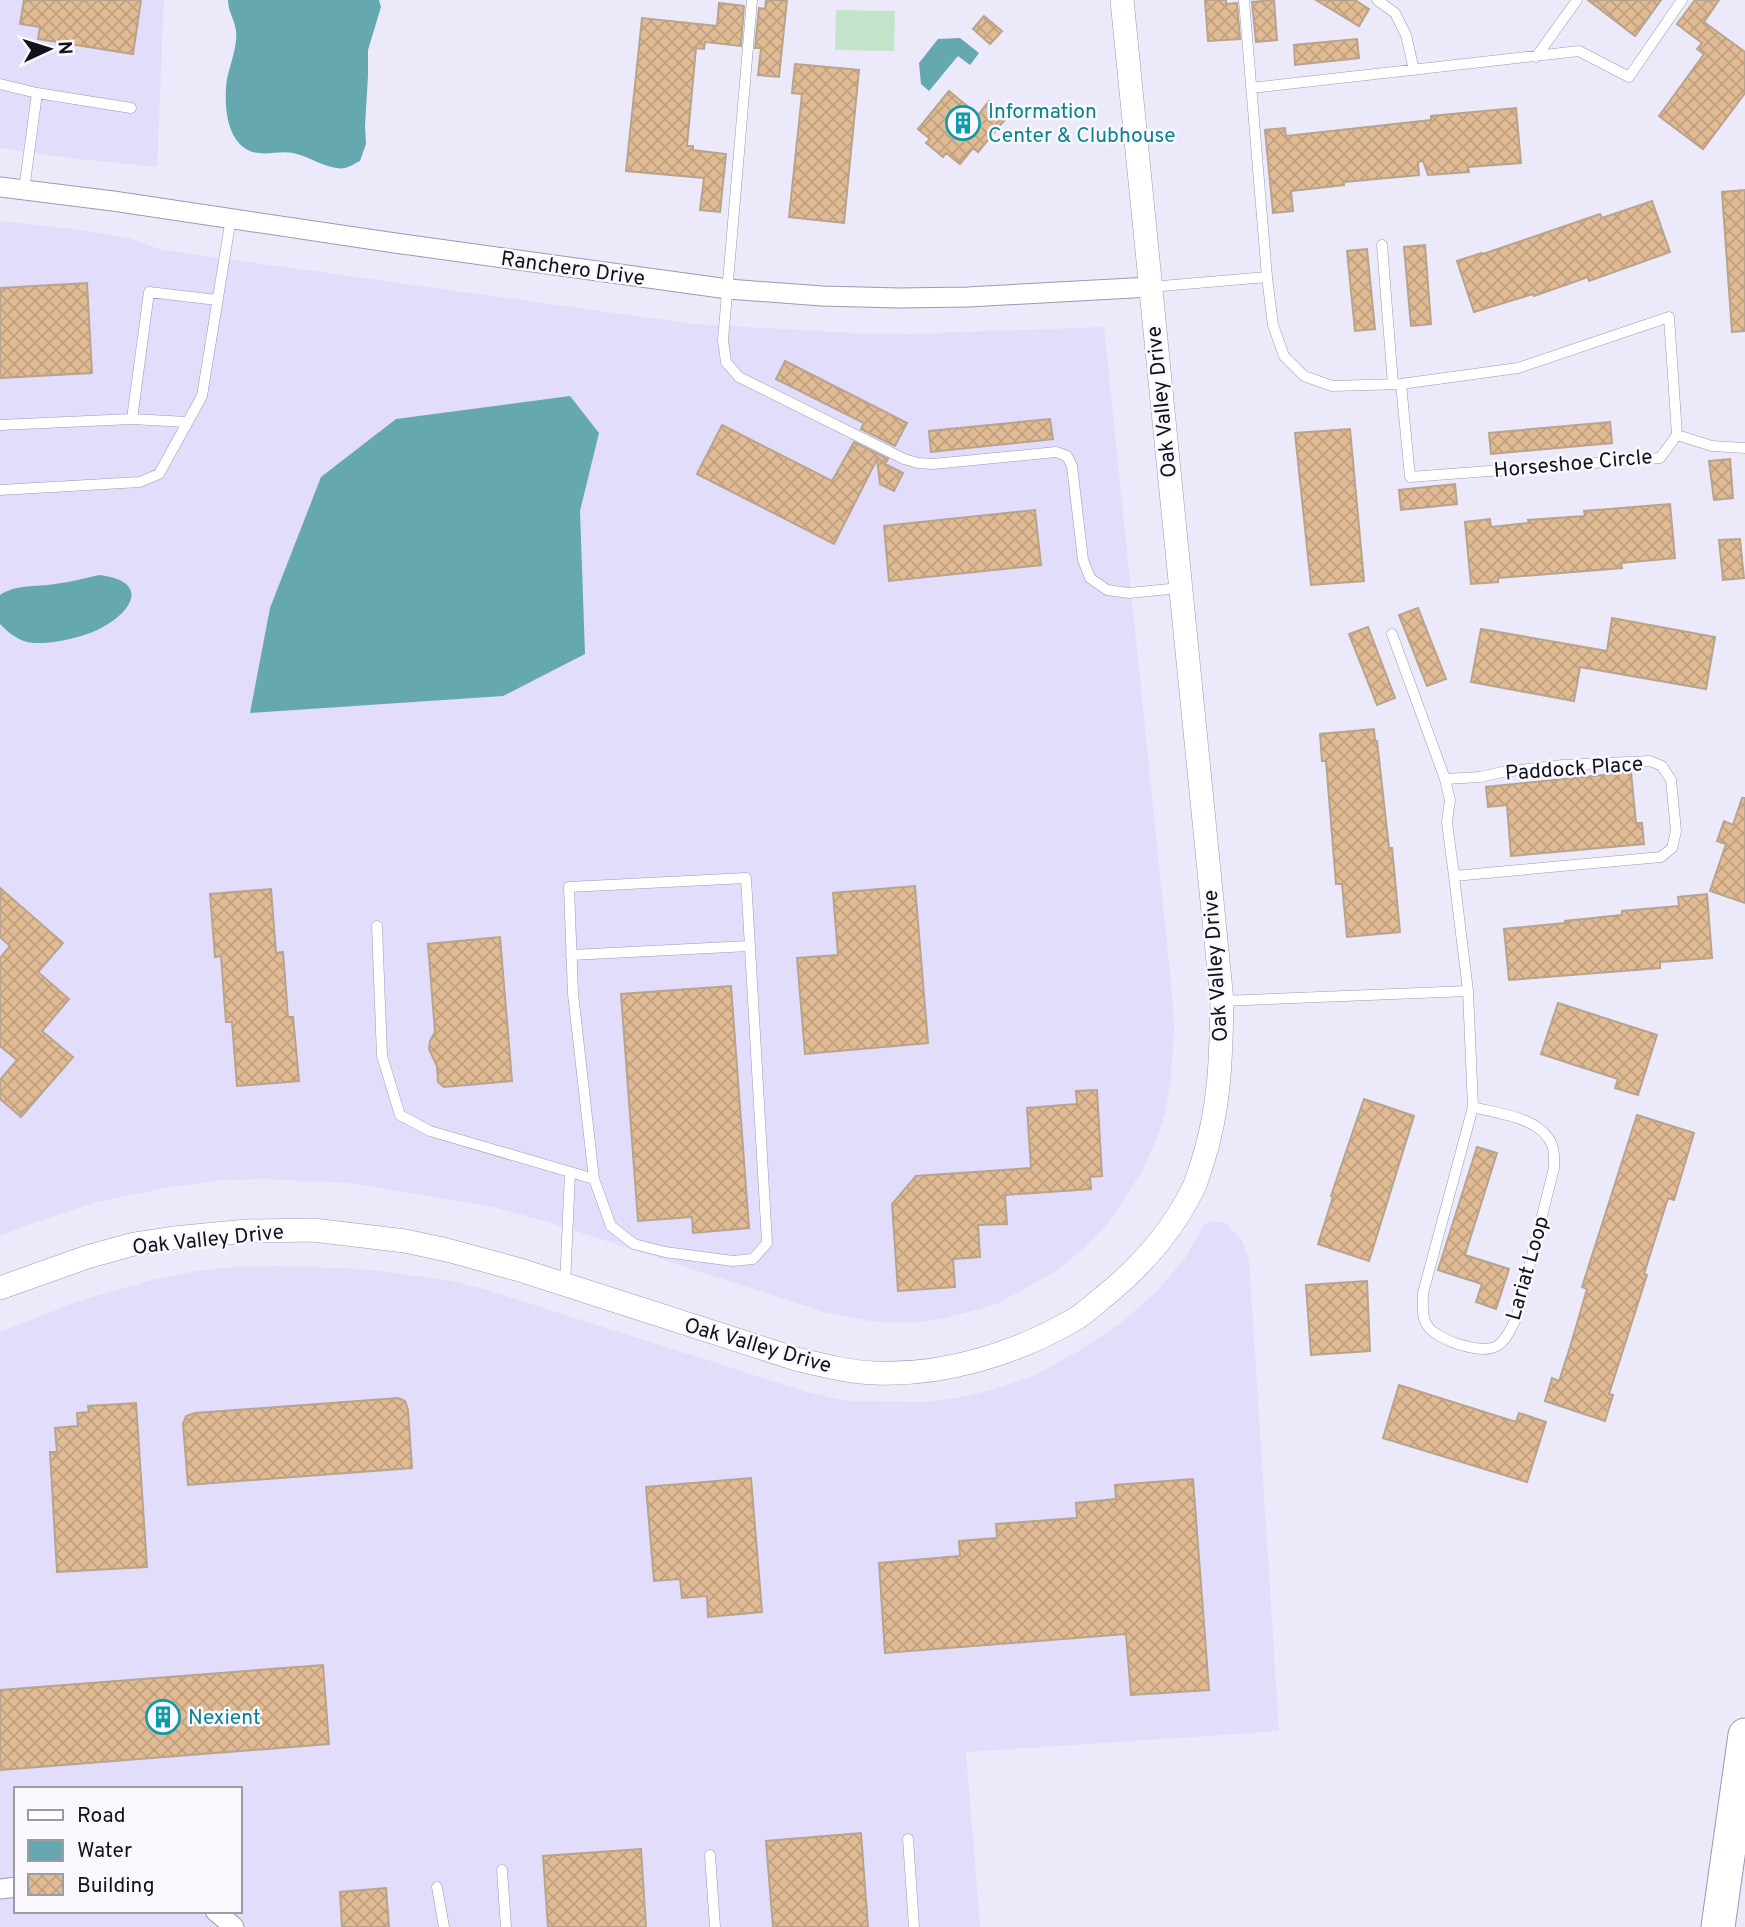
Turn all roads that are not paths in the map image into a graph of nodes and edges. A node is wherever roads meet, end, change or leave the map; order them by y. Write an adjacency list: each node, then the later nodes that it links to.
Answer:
1 (752, 0): 19 (lane)
2 (1122, 0): 18 (street, Oak Valley Drive)
3 (1244, 0): 10 (lane, Horseshoe Circle)
4 (1377, 0): 8 (lane)
5 (1577, 0): 7 (lane)
6 (1682, 0): 7 (lane)
7 (1536, 57): 8 (lane)
8 (1414, 70): 10 (lane)
9 (0, 84): 11 (lane)
10 (1251, 88): 17 (lane, Horseshoe Circle)
11 (37, 93): 12 (lane); 14 (lane)
12 (131, 108)
13 (0, 187): 14 (street, Ranchero Drive)
14 (24, 190): 15 (street, Ranchero Drive)
15 (231, 218): 19 (street, Ranchero Drive); 20 (lane)
16 (1382, 245): 21 (lane)
17 (1267, 277): 18 (lane); 21 (lane, Horseshoe Circle)
18 (1150, 287): 19 (street, Ranchero Drive); 28 (street, Oak Valley Drive)
19 (728, 289): 28 (lane)
20 (217, 300): 22 (lane); 23 (lane)
21 (1397, 384): 25 (lane, Horseshoe Circle); 25 (lane, Horseshoe Circle)
22 (132, 419): 23 (lane); 24 (lane)
23 (187, 422): 27 (lane)
24 (0, 425)
25 (1677, 435): 26 (lane)
26 (1745, 448)
27 (0, 489)
28 (1181, 588): 36 (street, Oak Valley Drive)
29 (1392, 634): 30 (lane)
30 (1445, 779): 31 (lane); 31 (lane, Paddock Place)
31 (1454, 876): 35 (lane)
32 (377, 926): 38 (lane)
33 (748, 946): 34 (lane); 34 (lane); 39 (lane)
34 (571, 955): 39 (lane)
35 (1468, 990): 36 (lane); 37 (lane, Lariat Loop)
36 (1222, 1001): 40 (street, Oak Valley Drive)
37 (1473, 1107): 37 (lane, Lariat Loop)
38 (570, 1172): 39 (lane); 40 (lane)
39 (594, 1179)
40 (565, 1286): 41 (street, Oak Valley Drive)
41 (0, 1288)
42 (1745, 1735): 53 (highway)
43 (908, 1839): 52 (lane)
44 (710, 1855): 51 (lane)
45 (502, 1870): 50 (lane)
46 (437, 1887): 49 (lane)
47 (217, 1913): 48 (street)
48 (234, 1927)
49 (444, 1927)
50 (506, 1927)
51 (715, 1927)
52 (914, 1927)
53 (1718, 1927)

